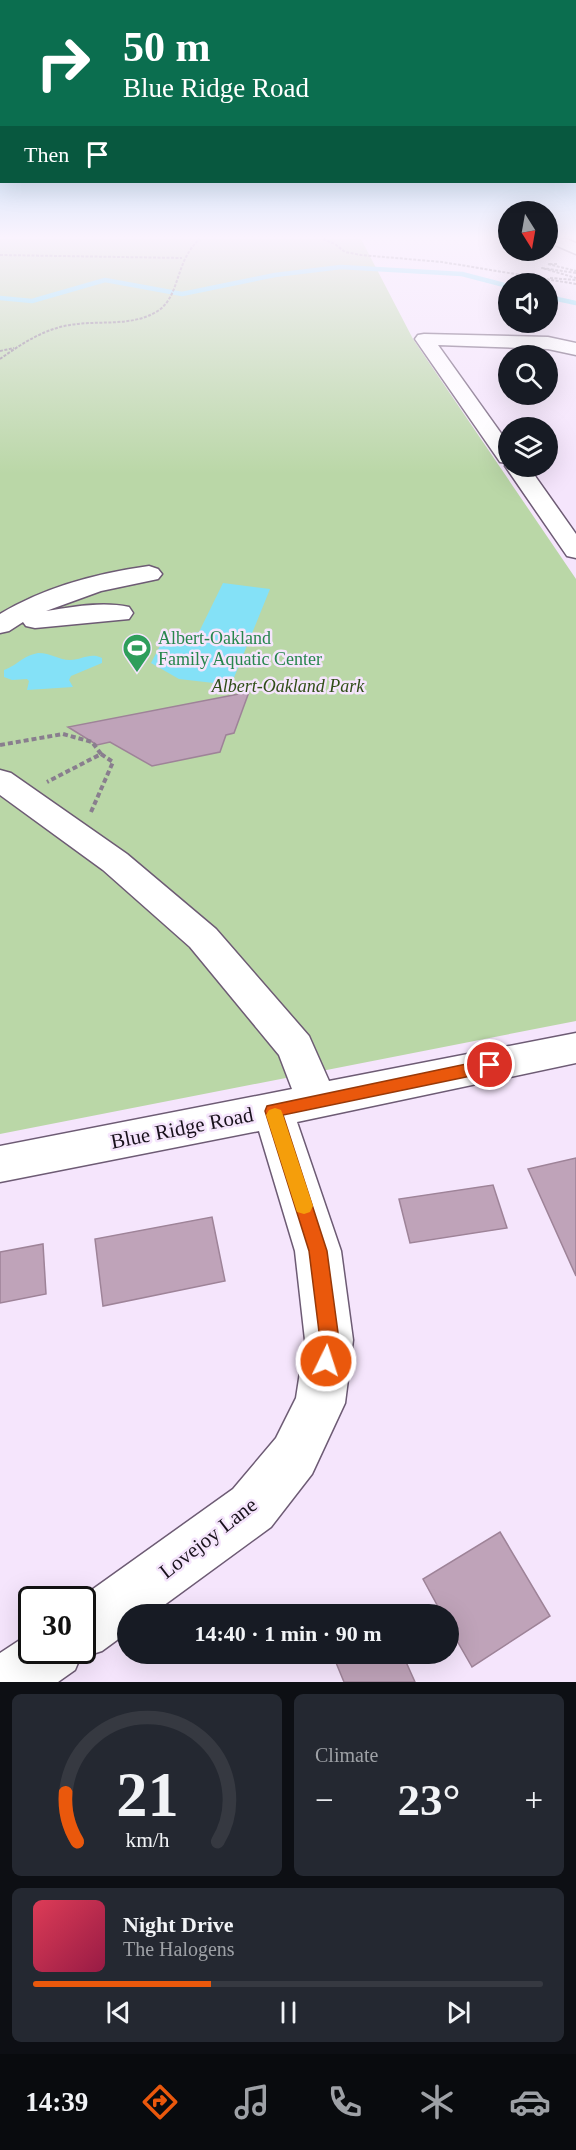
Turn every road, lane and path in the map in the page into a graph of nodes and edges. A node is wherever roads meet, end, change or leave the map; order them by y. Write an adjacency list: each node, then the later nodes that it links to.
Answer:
1 (139, 317): 2 (path)
2 (15, 348): 4 (path); 5 (path)
3 (576, 349): 6 (street)
4 (0, 351)
5 (0, 359)
6 (498, 443)
7 (524, 477): 8 (street)
8 (576, 551)
9 (149, 574): 10 (street)
10 (77, 603): 11 (street); 12 (street)
11 (120, 613)
12 (0, 626)
13 (0, 745): 14 (path)
14 (101, 754): 16 (path); 17 (path)
15 (0, 780): 19 (street, Lovejoy Lane)
16 (47, 782)
17 (91, 813)
18 (576, 1048): 19 (street, Blue Ridge Road)
19 (295, 1105): 20 (street, Blue Ridge Road); 21 (street, Lovejoy Lane)
20 (0, 1164)
21 (96, 1621)
22 (35, 1664): 23 (street)
23 (9, 1682)

